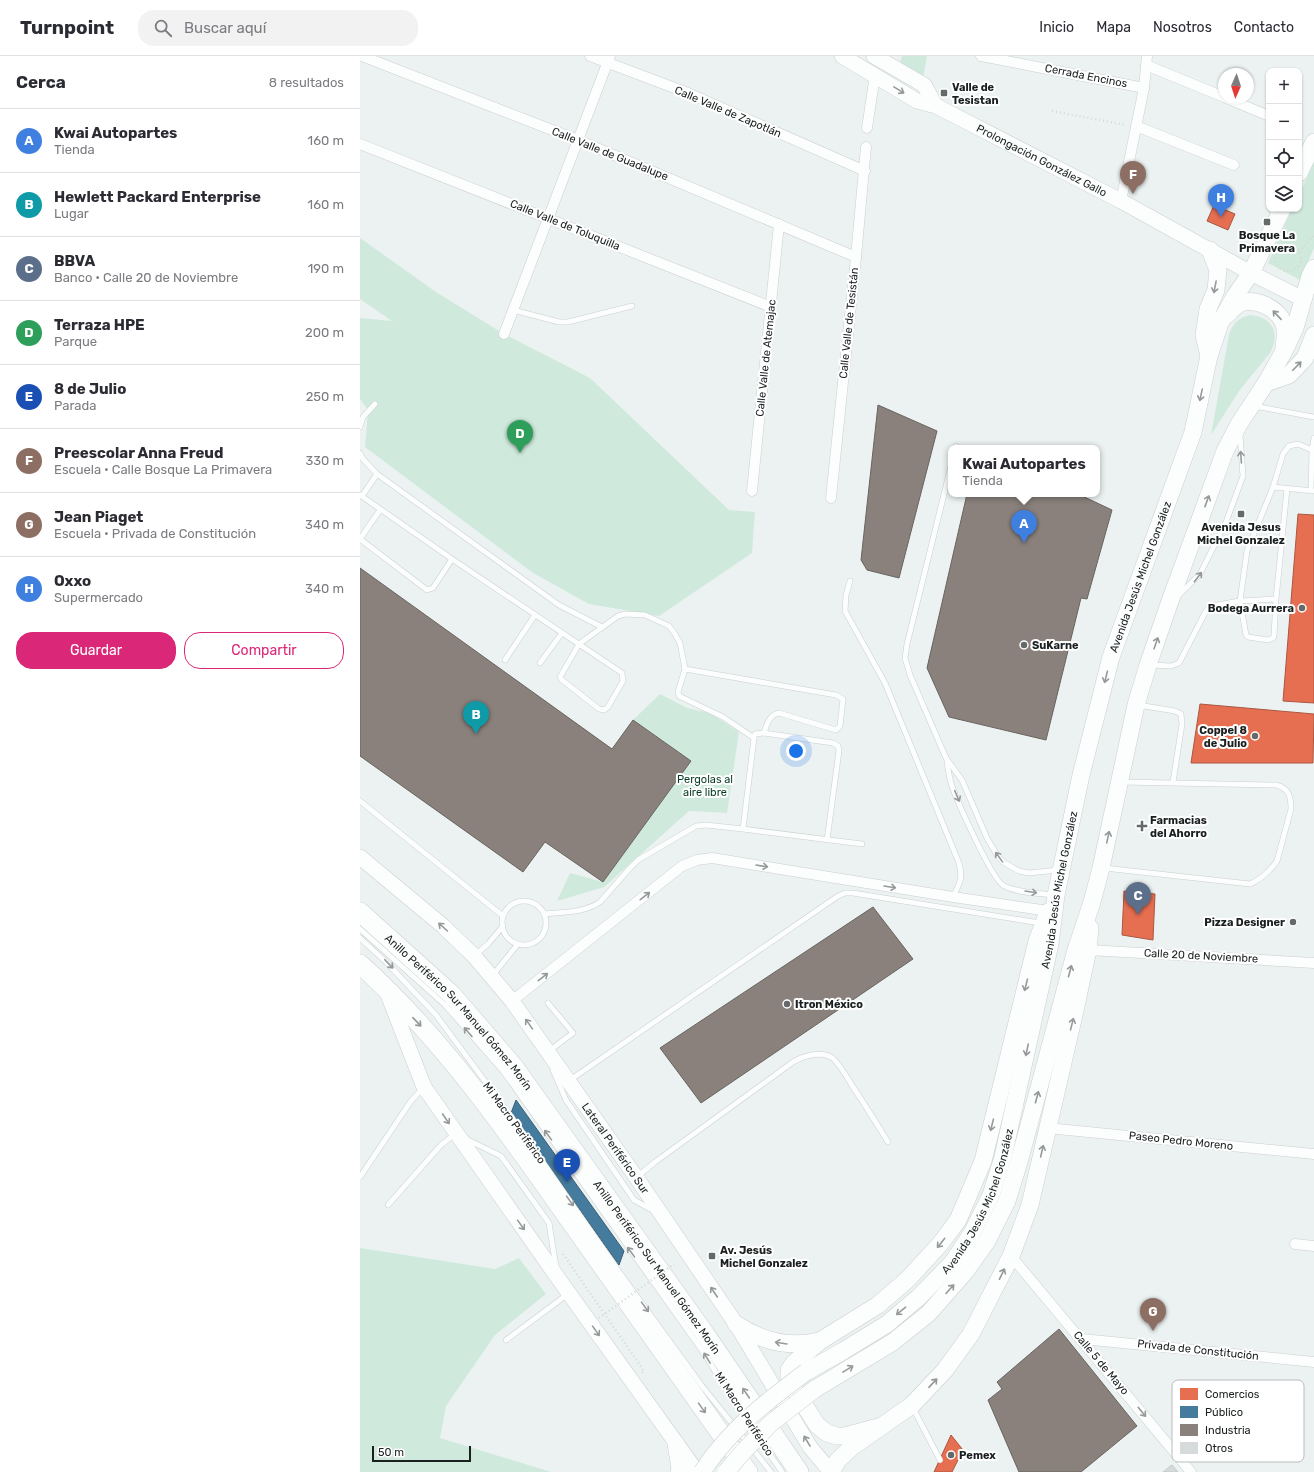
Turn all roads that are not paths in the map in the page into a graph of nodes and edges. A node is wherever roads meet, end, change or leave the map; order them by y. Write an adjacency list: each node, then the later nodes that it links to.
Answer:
1 (362, 56): 16 (street, Calle Valle de Guadalupe)
2 (590, 56): 6 (street, Calle Valle de Zapotlán)
3 (842, 56): 8 (street, Prolongación González Gallo)
4 (874, 56): 12 (street)
5 (981, 56): 9 (street, Cerrada Encinos)
6 (609, 59): 16 (street); 22 (street, Calle Valle de Zapotlán)
7 (1146, 60): 9 (street); 10 (street)
8 (875, 75): 12 (street, Prolongación González Gallo, one-way to 12); 15 (street)
9 (1144, 88): 14 (street)
10 (1218, 95)
11 (1240, 104): 13 (street)
12 (936, 106): 23 (street, Prolongación González Gallo)
13 (1266, 115)
14 (1136, 126): 20 (street); 23 (street)
15 (867, 128)
16 (578, 140): 25 (street); 26 (street, Calle Valle de Guadalupe)
17 (1314, 142): 21 (main road)
18 (360, 144): 25 (street, Calle Valle de Toluquilla)
19 (866, 147): 22 (street, Calle Valle de Tesistán)
20 (1234, 165)
21 (1302, 167)
22 (865, 171): 28 (street, Calle Valle de Tesistán)
23 (1121, 201): 27 (street, Prolongación González Gallo)
24 (1281, 212): 30 (main road, Avenida Jesús Michel González)
25 (548, 219): 33 (street, Calle Valle de Toluquilla); 34 (street)
26 (779, 224): 28 (street, Calle Valle de Guadalupe); 33 (street, Calle Valle de Atemajac)
27 (1210, 250): 30 (street, Prolongación González Gallo); 39 (main road, one-way to 39)
28 (856, 257): 56 (street, Calle Valle de Tesistán)
29 (1314, 268): 31 (main road, Avenida Jesús Michel González)
30 (1251, 273): 31 (street, Prolongación González Gallo); 35 (main road, Avenida Jesús Michel González)
31 (1309, 301): 38 (main road, Avenida Jesús Michel González)
32 (632, 306): 34 (lane)
33 (771, 307): 53 (street, Calle Valle de Atemajac)
34 (513, 310): 36 (street)
35 (1220, 323): 38 (main road, one-way to 35); 39 (main road, Avenida Jesús Michel González)
36 (504, 334)
37 (1314, 335): 40 (main road, one-way to 37)
38 (1284, 351): 40 (main road, Avenida Jesús Michel González)
39 (1209, 356): 84 (main road, Avenida Jesús Michel González, one-way to 84)
40 (1266, 384): 42 (main road, Avenida Jesús Michel González)
41 (375, 404): 45 (lane)
42 (1252, 406): 43 (lane); 44 (main road, Avenida Jesús Michel González)
43 (1314, 417)
44 (1239, 424): 63 (main road, Avenida Jesús Michel González, one-way to 44); 63 (lane, one-way to 44)
45 (360, 427)
46 (1314, 438): 47 (lane)
47 (1312, 450): 51 (lane); 54 (lane)
48 (360, 453): 49 (lane)
49 (377, 474): 55 (lane); 65 (lane)
50 (948, 478): 75 (lane)
51 (1273, 487): 52 (lane); 62 (lane)
52 (1287, 489): 54 (lane); 61 (lane)
53 (752, 491)
54 (1313, 491)
55 (361, 495): 57 (lane)
56 (830, 498)
57 (380, 510): 58 (lane); 59 (lane)
58 (360, 539): 59 (lane)
59 (452, 559): 64 (lane)
60 (850, 581): 86 (lane)
61 (1276, 598): 62 (lane); 62 (lane)
62 (1240, 601): 70 (lane)
63 (1169, 604): 70 (main road, Avenida Jesús Michel González, one-way to 63)
64 (535, 615): 66 (lane); 68 (lane)
65 (602, 627): 67 (lane); 71 (lane)
66 (562, 633): 67 (lane); 69 (lane)
67 (578, 644): 67 (lane)
68 (505, 660)
69 (540, 663)
70 (1148, 665): 72 (main road, Avenida Jesús Michel González)
71 (685, 669): 73 (lane); 74 (lane)
72 (1136, 705): 76 (main road, Avenida Jesús Michel González); 77 (lane)
73 (764, 733): 74 (lane); 80 (lane)
74 (754, 738): 79 (lane)
75 (946, 758): 84 (lane, one-way to 75); 85 (lane, one-way to 85)
76 (1120, 782): 77 (lane); 83 (main road, Avenida Jesús Michel González, one-way to 76)
77 (1173, 782): 83 (lane)
78 (360, 801): 90 (lane)
79 (743, 829): 80 (lane); 89 (lane)
80 (827, 840): 81 (lane)
81 (862, 844)
82 (360, 857): 97 (street, Lateral Periférico Sur, one-way to 82)
83 (1101, 868): 87 (main road, Avenida Jesús Michel González)
84 (1061, 870): 85 (main road, Avenida Jesús Michel González)
85 (1056, 895): 91 (main road); 134 (main road, Avenida Jesús Michel González, one-way to 134, bridge)
86 (953, 897): 91 (street); 102 (street, one-way to 86)
87 (1092, 902): 96 (main road); 135 (main road, Avenida Jesús Michel González, one-way to 87, bridge)
88 (360, 912): 139 (highway, Anillo Periférico Sur Manuel Gómez Morín, one-way to 88)
89 (544, 914): 90 (lane); 95 (lane)
90 (503, 916): 92 (lane)
91 (1046, 917): 106 (lane); 124 (main road, one-way to 124)
92 (502, 926): 95 (lane); 97 (lane)
93 (360, 929): 138 (lane, Mi Macro Periférico, one-way to 93)
94 (360, 938): 137 (lane, Mi Macro Periférico, one-way to 137)
95 (518, 944): 100 (lane)
96 (1088, 950): 98 (street, Calle 20 de Noviembre); 108 (main road, one-way to 96)
97 (474, 956): 100 (street, Lateral Periférico Sur)
98 (1314, 963)
99 (360, 964): 101 (highway)
100 (491, 976): 102 (street, Lateral Periférico Sur)
101 (384, 986): 107 (street); 136 (highway, one-way to 136)
102 (512, 1001): 104 (street, Lateral Periférico Sur, one-way to 102)
103 (548, 1003): 105 (lane)
104 (539, 1039): 105 (street, Lateral Periférico Sur); 115 (lane)
105 (548, 1052): 106 (street, Lateral Periférico Sur)
106 (569, 1081): 113 (street, Lateral Periférico Sur)
107 (424, 1087): 109 (street, one-way to 109); 112 (lane)
108 (1047, 1128): 111 (street, Paseo Pedro Moreno); 118 (main road, one-way to 108)
109 (456, 1134): 114 (lane); 119 (street, one-way to 119); 119 (lane)
110 (888, 1142): 113 (lane)
111 (1314, 1154)
112 (360, 1177)
113 (636, 1177): 115 (street, Lateral Periférico Sur)
114 (388, 1205)
115 (663, 1217): 121 (street, Lateral Periférico Sur, one-way to 115)
116 (1295, 1244): 117 (street)
117 (1314, 1246)
118 (1011, 1256): 122 (street, Calle 5 de Mayo); 126 (main road, one-way to 118)
119 (558, 1278): 120 (street)
120 (569, 1293): 123 (lane); 128 (street, one-way to 128)
121 (736, 1324): 124 (main road, one-way to 121); 140 (street, Lateral Periférico Sur, one-way to 121)
122 (1082, 1339): 125 (street, Privada de Constitución); 129 (street, Calle 5 de Mayo, one-way to 129)
123 (506, 1340)
124 (820, 1341): 127 (main road)
125 (1314, 1362)
126 (912, 1405): 127 (main road); 130 (lane)
127 (882, 1426): 140 (main road)
128 (676, 1444): 132 (main road); 133 (street)
129 (1172, 1449)
130 (940, 1460)
131 (1183, 1462): 141 (street, Calle 5 de Mayo, one-way to 141)
132 (678, 1472)
133 (697, 1472)
134 (702, 1472)
135 (726, 1472)
136 (748, 1472)
137 (771, 1472)
138 (782, 1472)
139 (799, 1472)
140 (831, 1472)
141 (1191, 1472)

